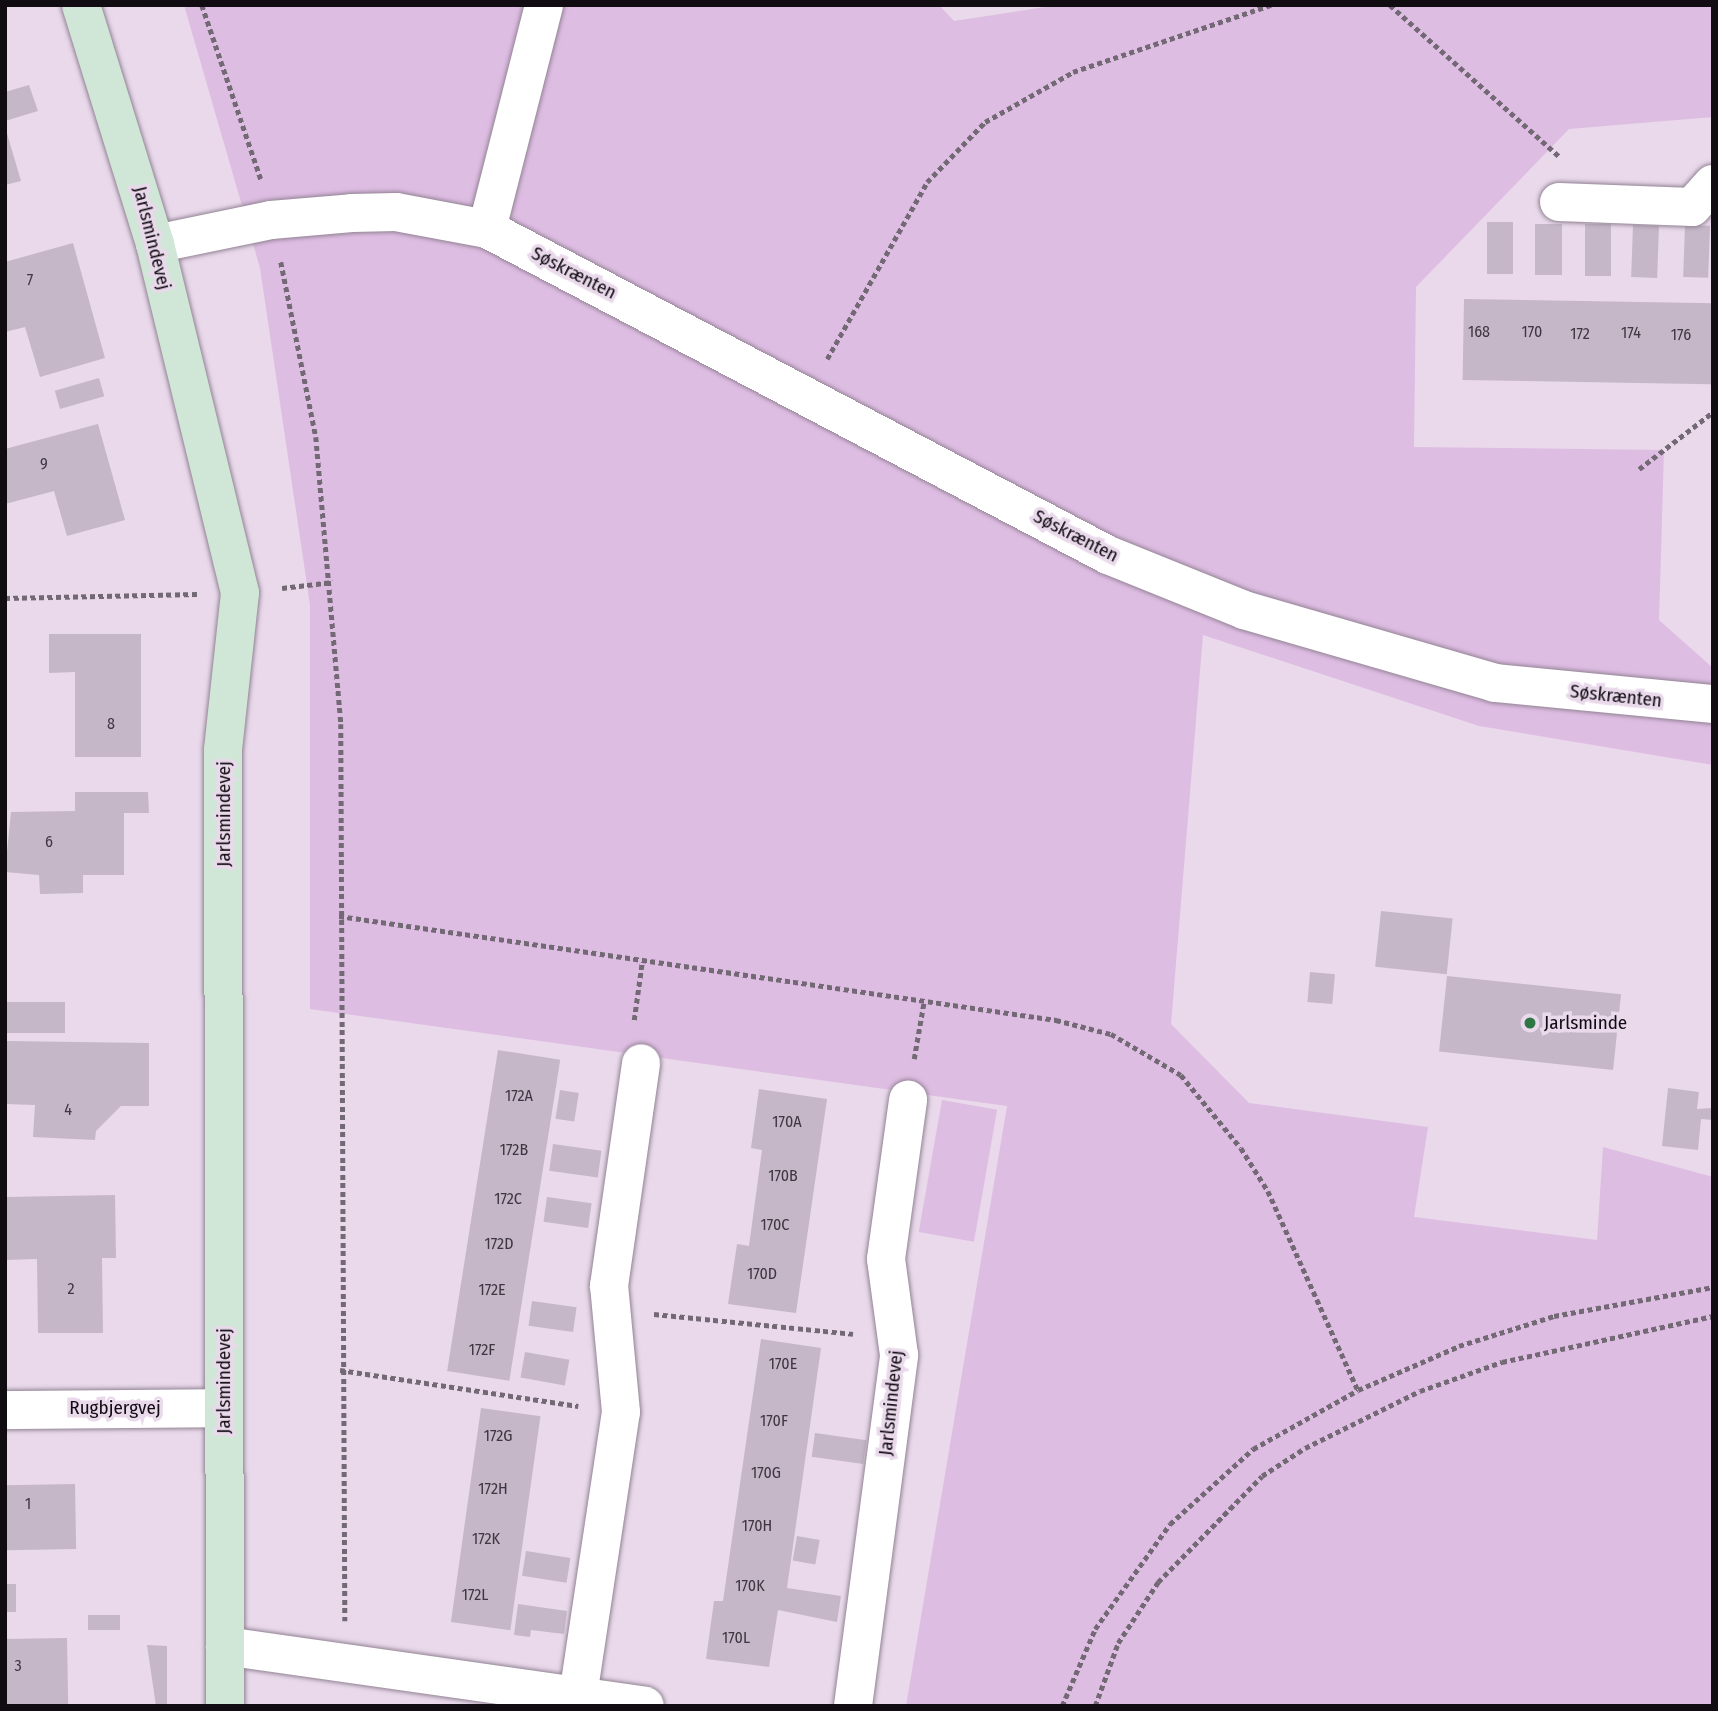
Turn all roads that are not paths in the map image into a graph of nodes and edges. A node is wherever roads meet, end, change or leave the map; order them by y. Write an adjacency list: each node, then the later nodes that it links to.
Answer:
1 (81, 5): 6 (street, Jarlsmindevej)
2 (544, 5): 5 (street)
3 (1713, 184): 4 (street)
4 (1559, 202)
5 (487, 229): 6 (street, Søskrænten); 7 (street, Søskrænten)
6 (155, 244): 10 (street, Jarlsmindevej)
7 (1713, 704)
8 (641, 1063): 13 (street)
9 (908, 1100): 16 (street, Jarlsmindevej)
10 (224, 1408): 11 (street, Rugbjergvej); 12 (street, Jarlsmindevej)
11 (5, 1410)
12 (225, 1646): 13 (street); 14 (street, Jarlsmindevej)
13 (578, 1696): 15 (street)
14 (225, 1706)
15 (645, 1706)
16 (853, 1706)

